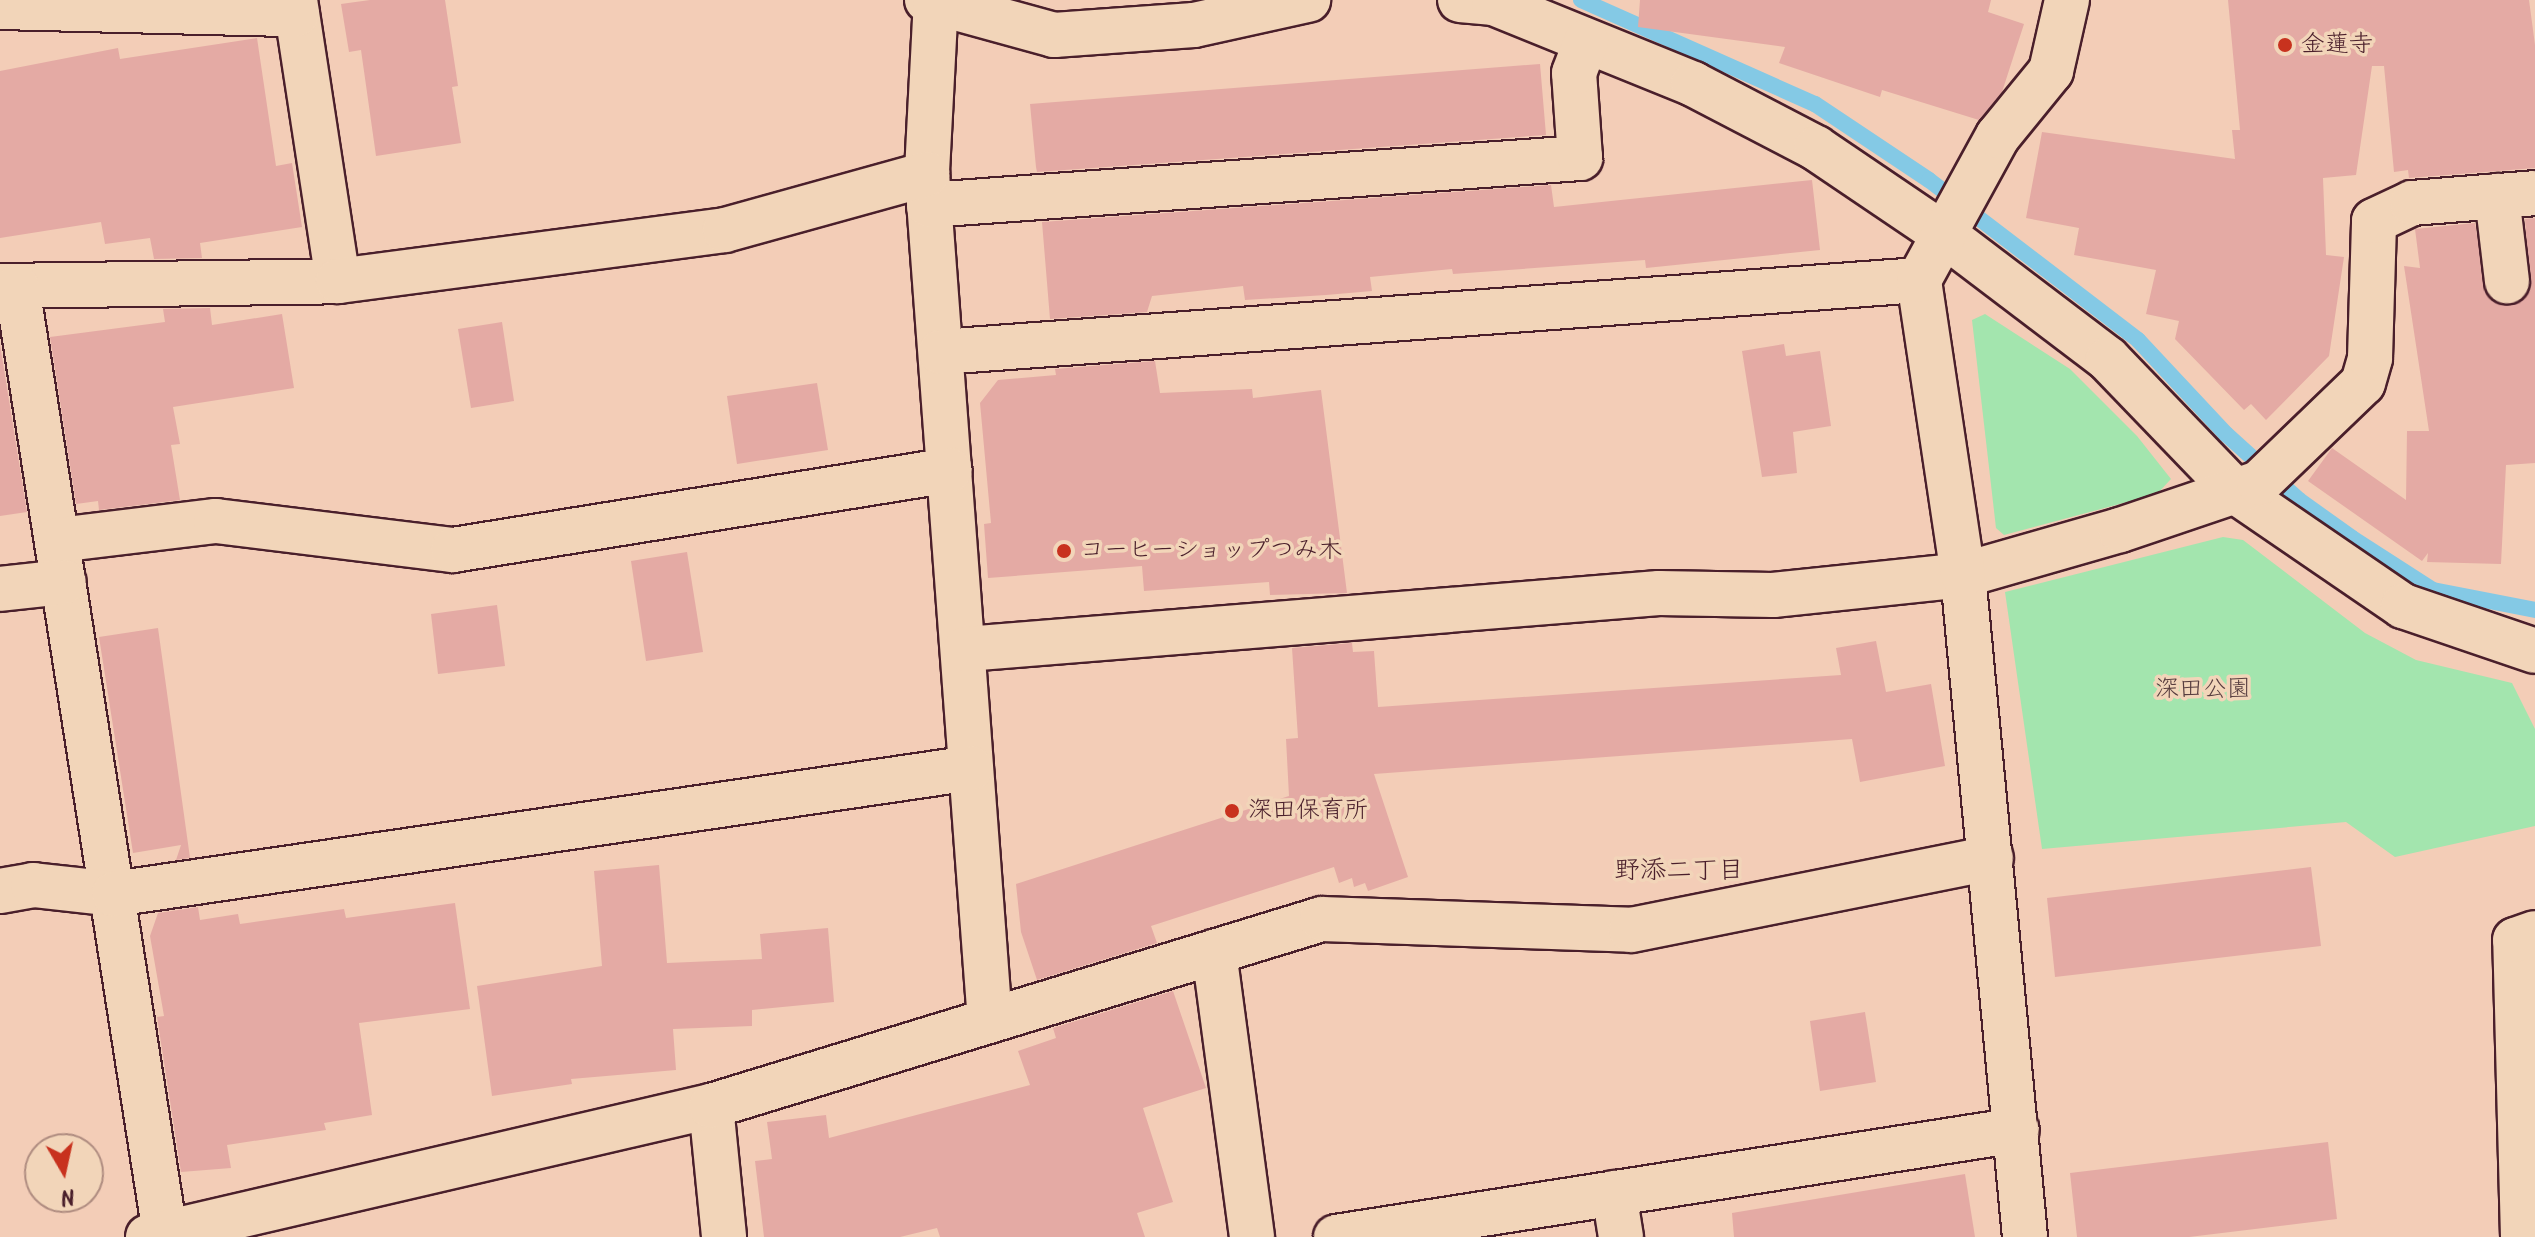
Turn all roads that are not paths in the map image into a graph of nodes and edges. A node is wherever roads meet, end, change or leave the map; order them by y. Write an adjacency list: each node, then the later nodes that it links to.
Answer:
1 (1308, 0): 4 (street)
2 (1460, 0): 7 (street)
3 (2067, 0): 10 (street)
4 (933, 1): 8 (street)
5 (0, 7): 6 (street)
6 (296, 7): 12 (street)
7 (1586, 41): 8 (street); 10 (street)
8 (928, 190): 12 (street); 15 (street)
9 (2516, 194): 13 (street); 17 (street)
10 (1959, 212): 11 (street); 17 (street)
11 (1919, 280): 15 (street); 19 (street)
12 (338, 281): 14 (street)
13 (2507, 281)
14 (8, 287): 18 (street)
15 (941, 352): 16 (street)
16 (950, 470): 18 (street); 21 (street)
17 (2258, 477): 19 (street); 22 (street)
18 (61, 561): 20 (street); 26 (street)
19 (1963, 575): 21 (street); 24 (street)
20 (0, 589)
21 (966, 649): 23 (street)
22 (2535, 651)
23 (971, 768): 26 (street); 29 (street)
24 (1991, 858): 28 (street); 31 (street)
25 (0, 891): 26 (street)
26 (114, 894): 34 (street)
27 (2535, 933): 32 (street)
28 (1214, 952): 29 (street); 36 (street)
29 (990, 1021): 30 (street)
30 (711, 1106): 34 (street); 35 (street)
31 (2017, 1130): 33 (street); 39 (street)
32 (2528, 1132): 40 (street)
33 (1614, 1193): 37 (street); 38 (street)
34 (156, 1235)
35 (724, 1237)
36 (1252, 1237)
37 (1336, 1237)
38 (1621, 1237)
39 (2025, 1237)
40 (2523, 1237)

